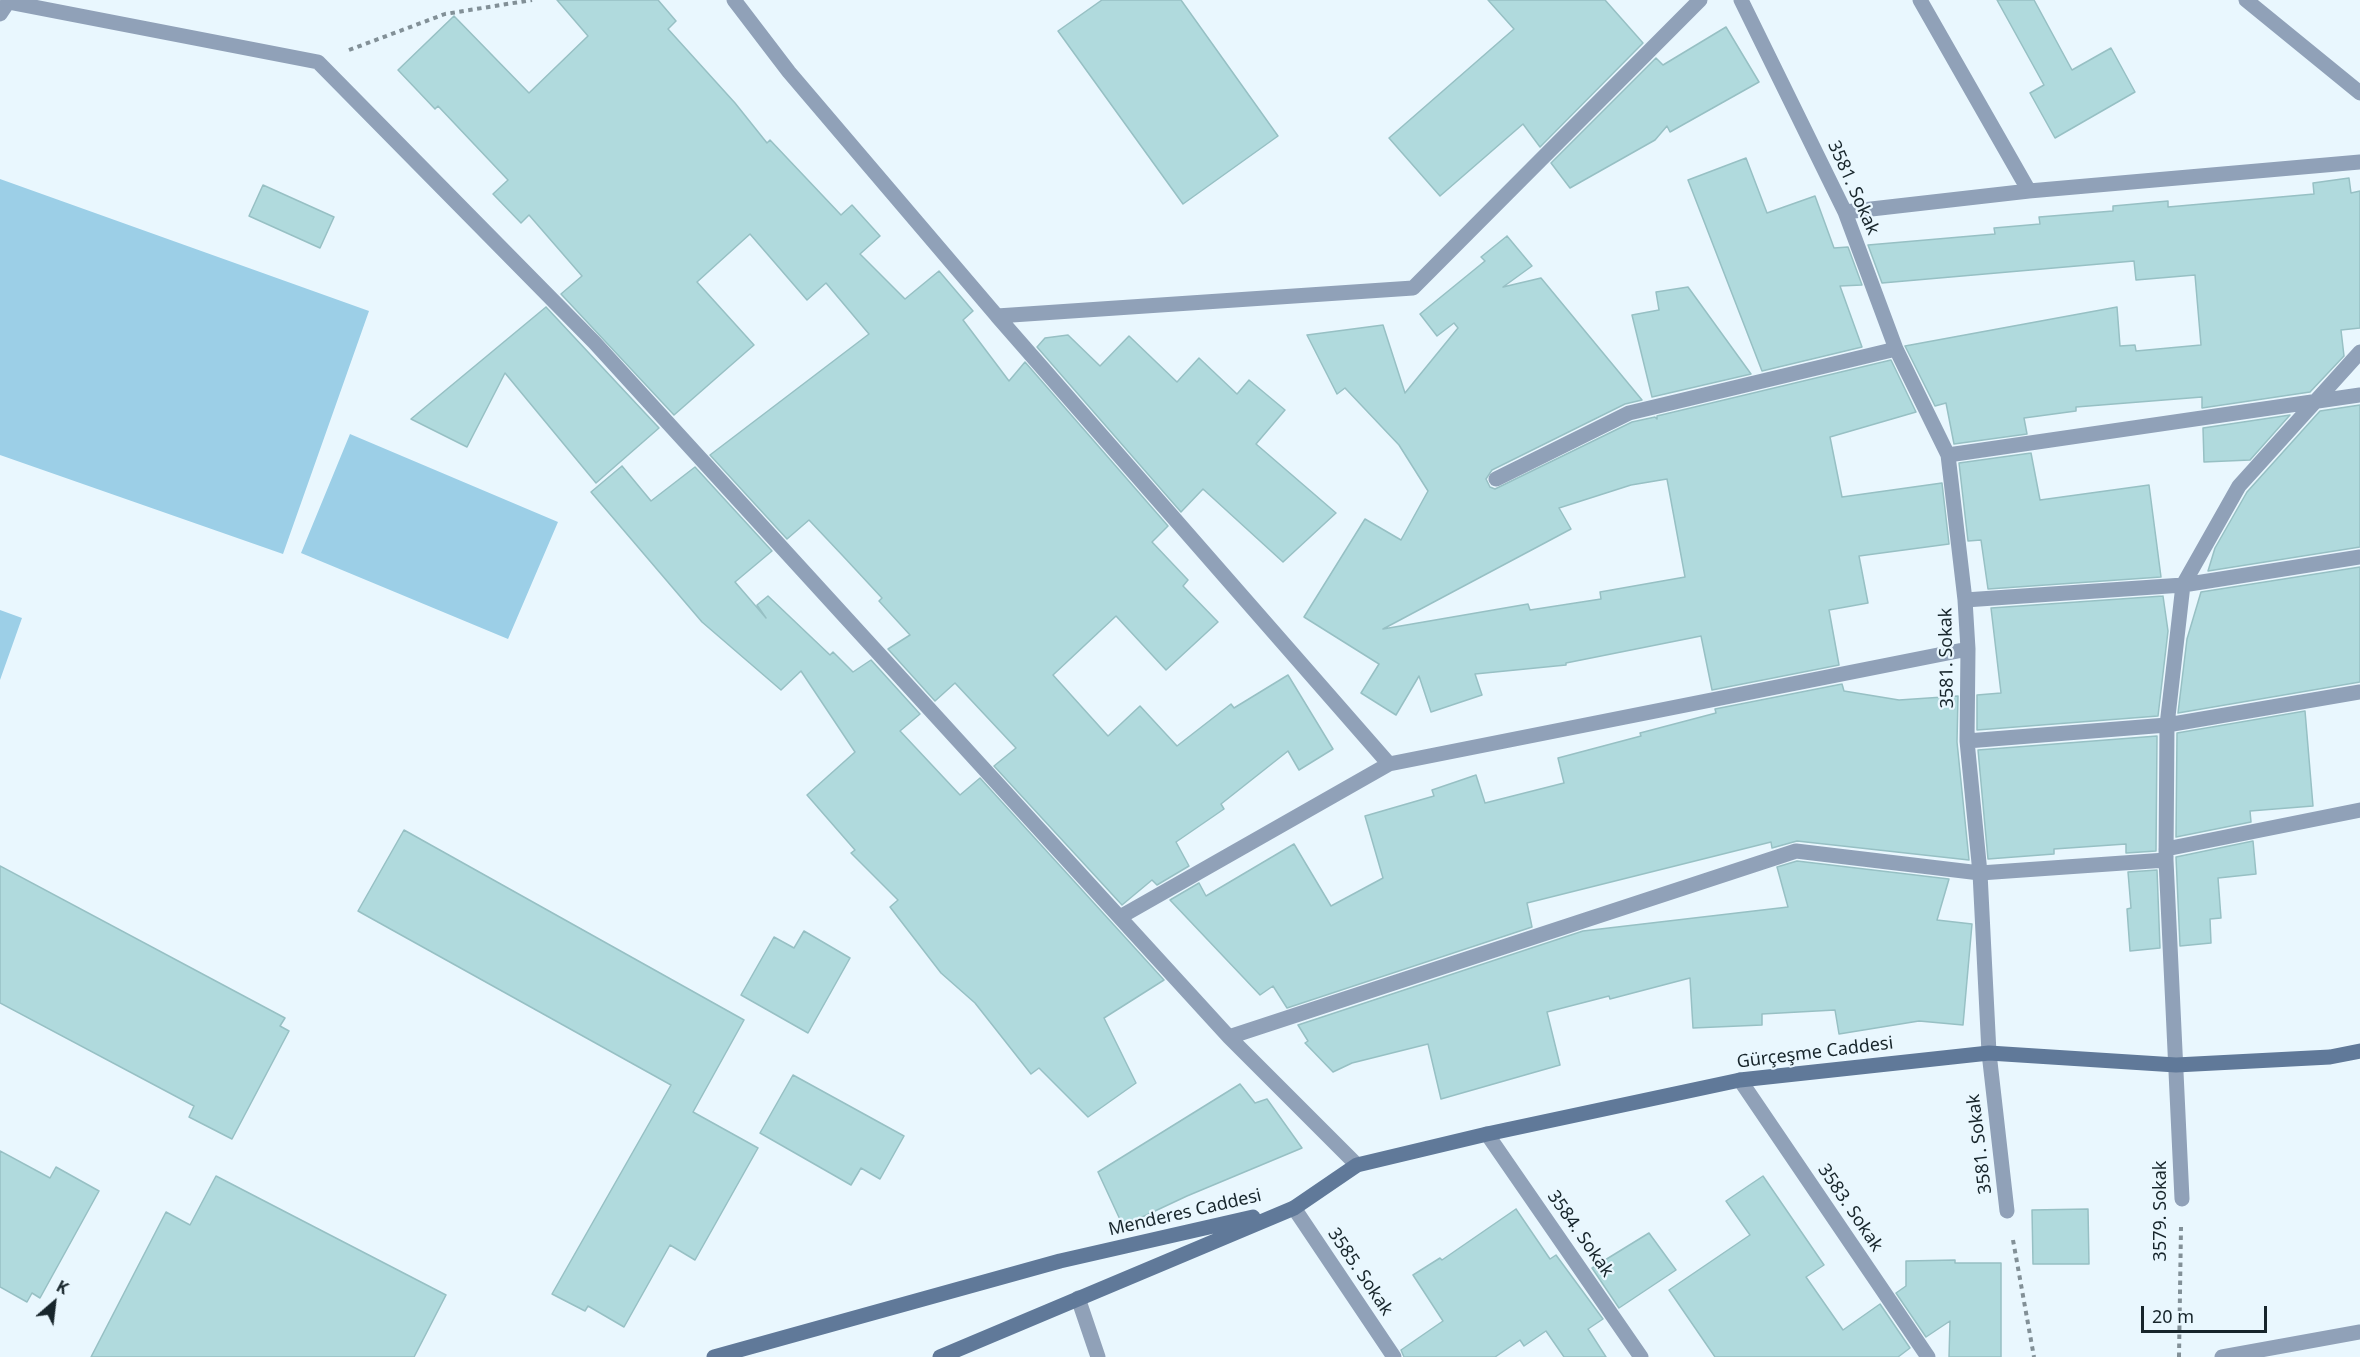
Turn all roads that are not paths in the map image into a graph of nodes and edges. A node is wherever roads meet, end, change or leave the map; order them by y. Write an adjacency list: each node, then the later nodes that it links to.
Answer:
1 (734, 0): 11 (street)
2 (1700, 0): 11 (street)
3 (1741, 0): 10 (street, 3581. Sokak)
4 (1920, 0): 9 (street)
5 (2246, 0): 7 (street)
6 (0, 14): 29 (street)
7 (2360, 93)
8 (2360, 162): 9 (street)
9 (2029, 191): 10 (street)
10 (1845, 212): 12 (street, 3581. Sokak)
11 (997, 316): 25 (street)
12 (1896, 349): 16 (street, 3581. Sokak); 17 (street)
13 (2360, 352): 15 (street)
14 (2360, 395): 15 (street)
15 (2317, 401): 16 (street); 19 (street)
16 (1948, 455): 20 (street, 3581. Sokak)
17 (1496, 480)
18 (2360, 557): 19 (street)
19 (2182, 585): 20 (street); 23 (street, 3579. Sokak)
20 (1965, 600): 21 (street, 3581. Sokak)
21 (1968, 649): 24 (street, 3581. Sokak); 25 (street)
22 (2360, 692): 23 (street)
23 (2167, 724): 24 (street); 27 (street, 3579. Sokak)
24 (1967, 741): 28 (street, 3581. Sokak)
25 (1389, 764): 29 (street)
26 (2360, 810): 27 (street)
27 (2166, 854): 28 (street); 33 (street, 3579. Sokak)
28 (1980, 873): 30 (street); 32 (street, 3581. Sokak)
29 (1120, 917): 30 (street)
30 (1229, 1036): 36 (street)
31 (2360, 1051): 33 (main road, Gürçeşme Caddesi)
32 (1989, 1053): 33 (main road, Gürçeşme Caddesi); 34 (main road, Gürçeşme Caddesi); 39 (street, 3581. Sokak)
33 (2176, 1065): 37 (street, 3579. Sokak)
34 (1740, 1080): 35 (main road, Gürçeşme Caddesi); 47 (street, 3583. Sokak)
35 (1487, 1134): 36 (main road, Gürçeşme Caddesi); 46 (street, 3584. Sokak)
36 (1357, 1165): 38 (main road, Gürçeşme Caddesi)
37 (2182, 1200)
38 (1294, 1208): 40 (main road, Menderes Caddesi); 42 (main road, Menderes Caddesi); 45 (street, 3585. Sokak)
39 (2007, 1211)
40 (1078, 1298): 43 (main road, Menderes Caddesi); 44 (street)
41 (2360, 1332): 48 (street)
42 (714, 1357)
43 (940, 1357)
44 (1098, 1357)
45 (1394, 1357)
46 (1641, 1357)
47 (1928, 1357)
48 (2222, 1357)

